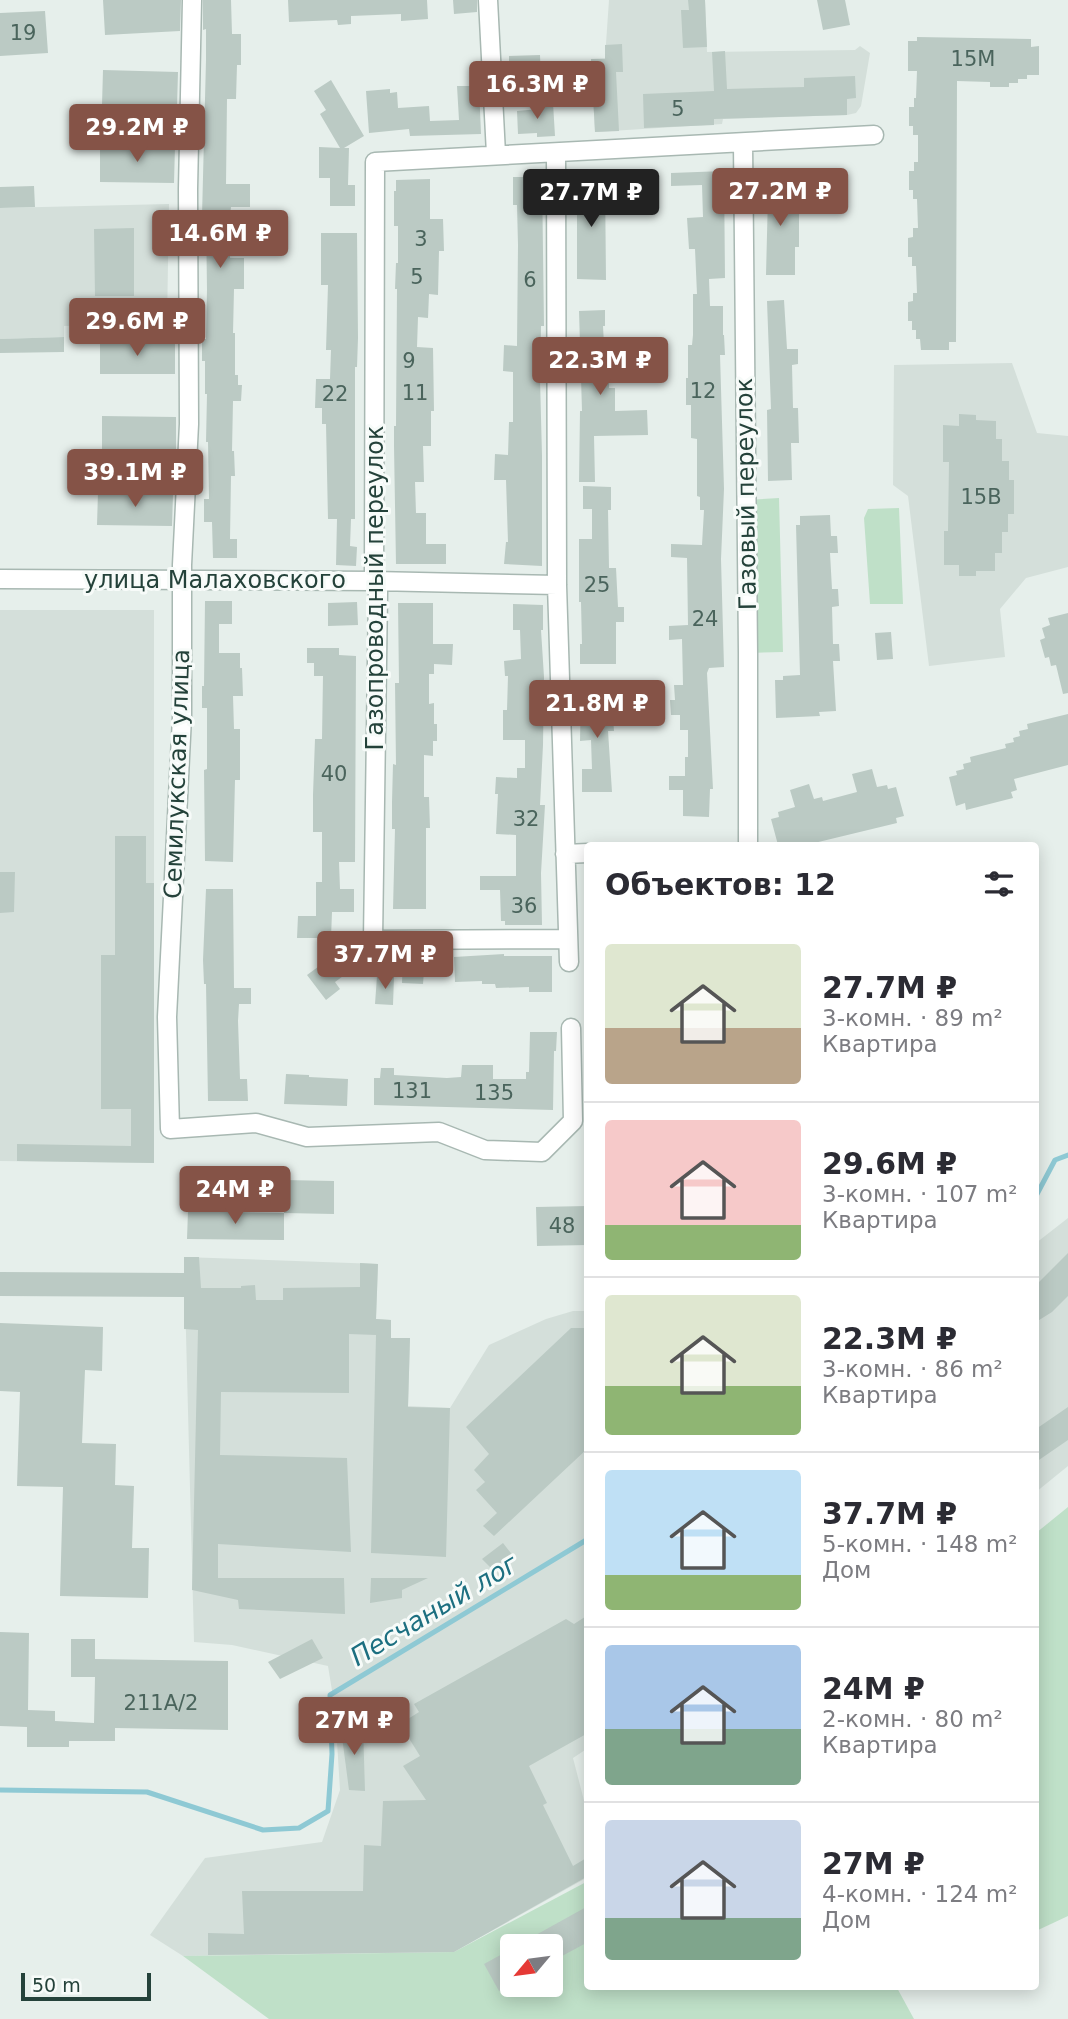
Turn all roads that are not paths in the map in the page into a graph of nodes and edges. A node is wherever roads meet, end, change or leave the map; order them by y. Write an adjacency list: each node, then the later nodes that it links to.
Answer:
1 (192, 0): 8 (street, Семилукская улица)
2 (488, 0): 6 (street)
3 (874, 135): 4 (street)
4 (743, 144): 5 (street); 11 (street, Газовый переулок)
5 (556, 153): 6 (street); 10 (street)
6 (496, 154): 9 (street, Газопроводный переулок)
7 (0, 579): 8 (street, улица Малаховского)
8 (183, 580): 9 (street, улица Малаховского); 16 (street, Семилукская улица)
9 (374, 581): 10 (street, улица Малаховского); 14 (street, Газопроводный переулок)
10 (557, 585): 13 (street)
11 (748, 842)
12 (584, 853): 13 (street)
13 (565, 854): 14 (street)
14 (568, 939): 15 (street)
15 (569, 961)
16 (571, 1028)

